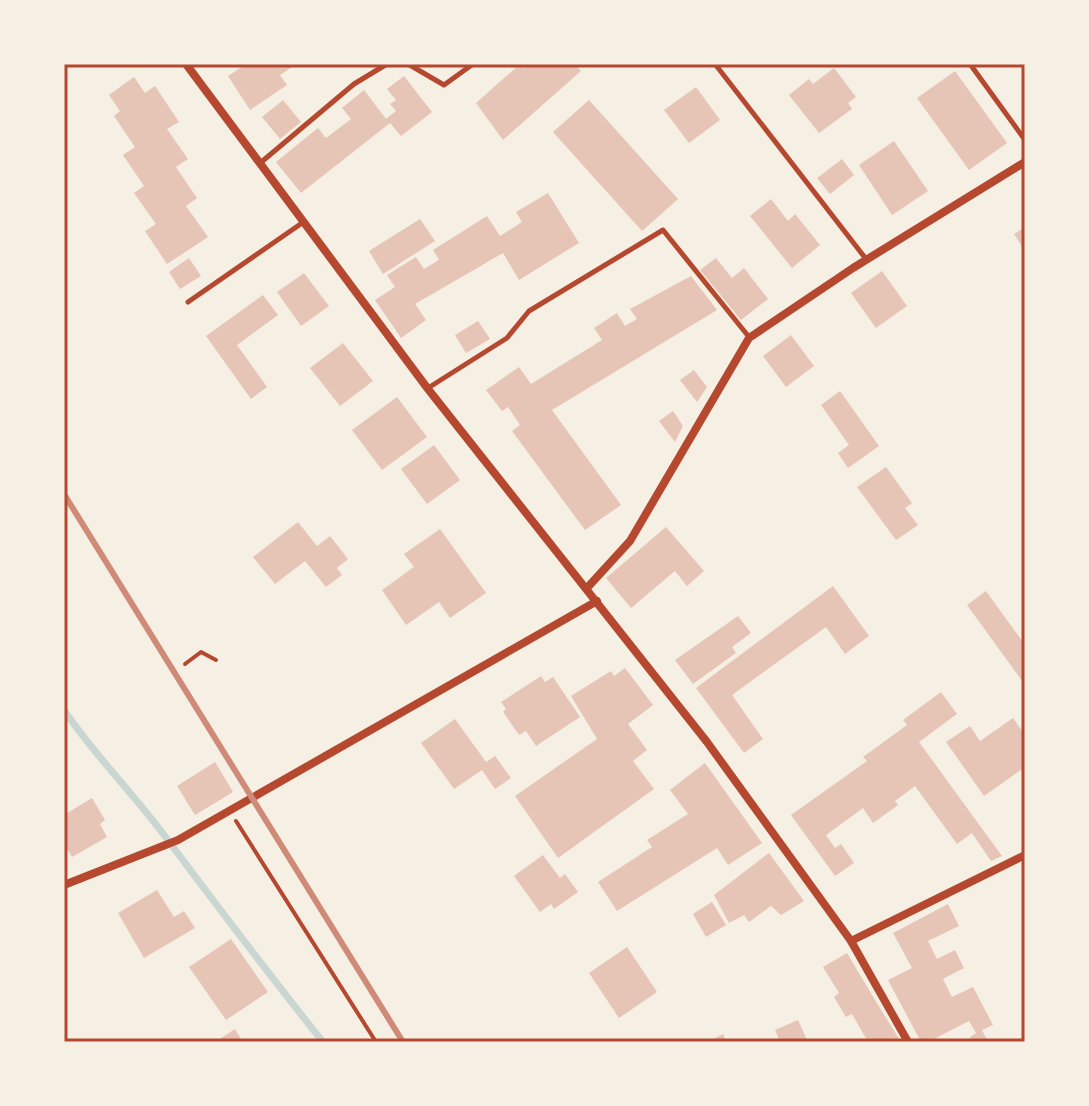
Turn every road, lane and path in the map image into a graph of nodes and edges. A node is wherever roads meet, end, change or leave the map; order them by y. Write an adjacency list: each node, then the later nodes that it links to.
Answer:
1 (186, 64): 9 (street)
2 (387, 64): 9 (lane)
3 (408, 64): 4 (lane)
4 (473, 64)
5 (715, 64): 11 (lane)
6 (970, 64): 7 (lane)
7 (1025, 140)
8 (1025, 162): 11 (street)
9 (258, 165): 10 (street)
10 (302, 223): 12 (lane); 14 (street)
11 (867, 260): 13 (street)
12 (188, 302)
13 (749, 338): 14 (lane); 15 (street)
14 (428, 389): 15 (street)
15 (587, 588): 16 (street)
16 (597, 601): 19 (street); 22 (street)
17 (216, 660): 18 (path)
18 (185, 664)
19 (229, 811): 21 (street); 23 (path)
20 (1025, 855): 22 (street)
21 (64, 885)
22 (851, 941): 24 (street)
23 (376, 1042)
24 (908, 1042)

